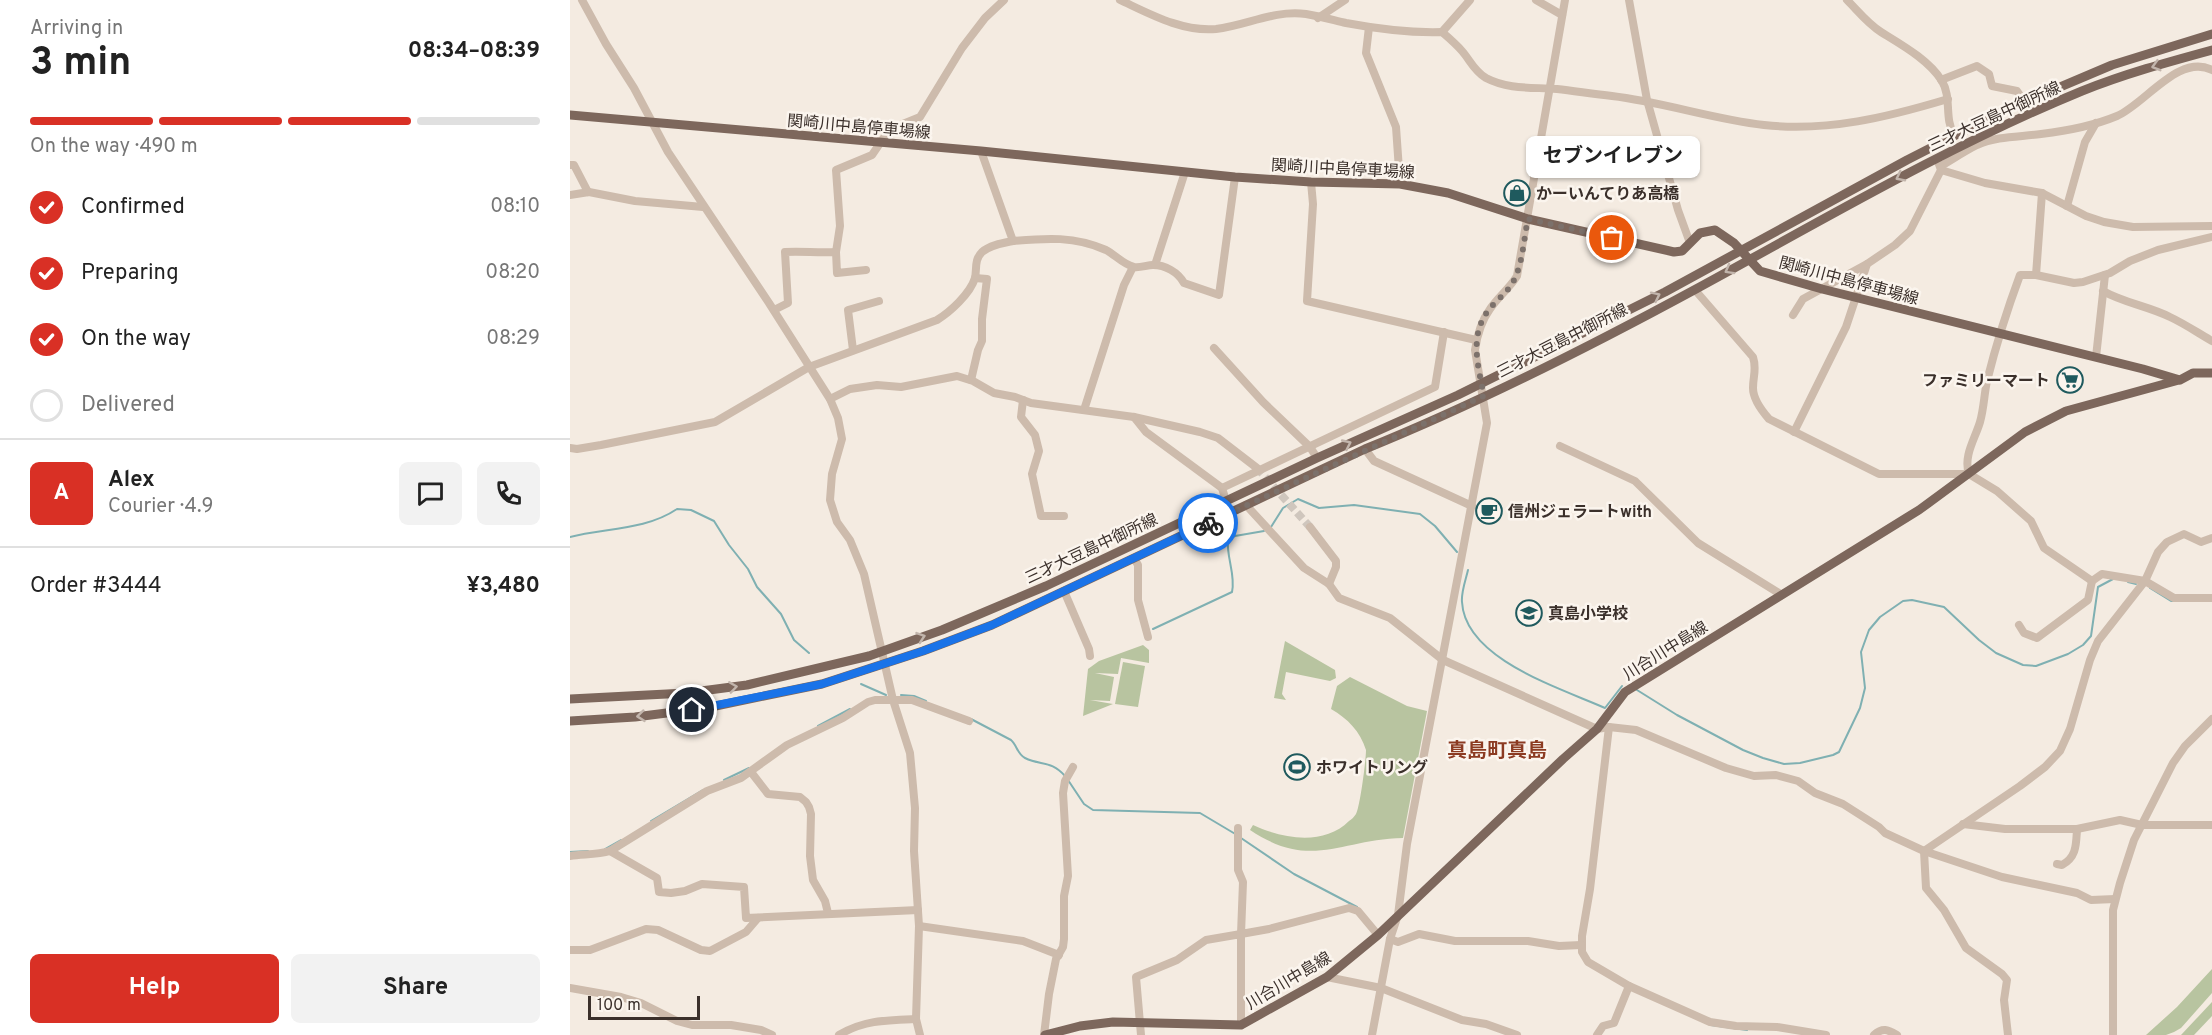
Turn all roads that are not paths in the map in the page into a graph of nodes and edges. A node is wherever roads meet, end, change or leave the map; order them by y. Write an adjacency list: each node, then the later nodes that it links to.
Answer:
1 (582, 0): 25 (street)
2 (1004, 0): 28 (street)
3 (1120, 0): 13 (street)
4 (1332, 0): 11 (street)
5 (1345, 0): 11 (street)
6 (1470, 0): 15 (street)
7 (1536, 0): 12 (street)
8 (1565, 0): 12 (street)
9 (1629, 0): 22 (street)
10 (1847, 0): 19 (street)
11 (1331, 10): 13 (street)
12 (1562, 15): 20 (street)
13 (1318, 18): 14 (street)
14 (1369, 27): 15 (street); 35 (street)
15 (1442, 32): 20 (street)
16 (2212, 34): 23 (main road, 三才大豆島中御所線)
17 (2212, 50): 31 (main road, 三才大豆島中御所線, one-way to 31)
18 (2212, 70): 26 (street)
19 (1941, 80): 21 (street); 23 (street)
20 (1549, 88): 22 (street); 41 (street)
21 (1948, 99): 22 (street); 27 (street)
22 (1647, 100): 45 (street)
23 (2024, 101): 27 (main road, 三才大豆島中御所線)
24 (570, 115): 25 (main road, 関崎川中島停車場線)
25 (652, 122): 28 (main road, 関崎川中島停車場線); 40 (street)
26 (2097, 123): 31 (street); 39 (street)
27 (1954, 135): 46 (main road, 三才大豆島中御所線)
28 (882, 143): 29 (main road, 関崎川中島停車場線); 47 (street)
29 (981, 151): 32 (main road, 関崎川中島停車場線); 44 (street)
30 (570, 165): 36 (street)
31 (1940, 165): 37 (street); 48 (main road, 三才大豆島中御所線, one-way to 48); 49 (street)
32 (1185, 172): 33 (main road, 関崎川中島停車場線); 50 (street)
33 (1234, 177): 34 (main road, 関崎川中島停車場線); 50 (street)
34 (1311, 182): 35 (main road, 関崎川中島停車場線); 63 (street)
35 (1400, 184): 41 (main road, 関崎川中島停車場線)
36 (588, 192): 38 (street); 40 (street)
37 (2042, 193): 39 (street); 53 (street)
38 (570, 195)
39 (2067, 206): 42 (street)
40 (704, 207): 61 (street)
41 (1528, 219): 45 (main road, 関崎川中島停車場線); 65 (street)
42 (2212, 226)
43 (2212, 237): 54 (street)
44 (1013, 241): 51 (street); 55 (street)
45 (1690, 243): 46 (main road, 関崎川中島停車場線)
46 (1740, 251): 48 (main road, 関崎川中島停車場線); 74 (main road, 三才大豆島中御所線, one-way to 46)
47 (836, 252): 52 (street); 61 (street)
48 (1748, 260): 56 (main road, 関崎川中島停車場線); 57 (main road, 三才大豆島中御所線, one-way to 57)
49 (1867, 264): 56 (street); 59 (street)
50 (1155, 265): 51 (street)
51 (1133, 267): 78 (street)
52 (866, 270)
53 (2036, 275): 54 (street); 64 (street)
54 (2104, 275): 58 (street)
55 (975, 278): 68 (street); 72 (street)
56 (1822, 289): 59 (main road, 関崎川中島停車場線); 62 (street)
57 (1695, 290): 75 (main road, 三才大豆島中御所線); 80 (street)
58 (2103, 291): 66 (street); 69 (street)
59 (1856, 298): 64 (main road, 関崎川中島停車場線); 80 (street)
60 (879, 301): 68 (street)
61 (774, 310): 70 (street)
62 (1793, 315)
63 (1444, 332): 65 (street); 82 (street)
64 (1999, 333): 69 (main road, 関崎川中島停車場線); 87 (street)
65 (1476, 340): 74 (street)
66 (2212, 341)
67 (1214, 348): 82 (street)
68 (853, 350): 70 (street)
69 (2096, 357): 73 (main road, 関崎川中島停車場線)
70 (809, 367): 76 (street); 83 (street)
71 (2212, 373): 73 (main road, 関崎川中島停車場線)
72 (971, 380): 76 (street); 77 (street)
73 (2180, 380): 87 (main road, 川合川中島線)
74 (1482, 384): 75 (street); 85 (main road, 三才大豆島中御所線, one-way to 74)
75 (1484, 396): 84 (main road, 三才大豆島中御所線); 91 (street)
76 (830, 399): 104 (street)
77 (1023, 400): 78 (street); 92 (street)
78 (1084, 410): 79 (street)
79 (1134, 417): 86 (street); 88 (street)
80 (1794, 432): 87 (street)
81 (1560, 446): 100 (street)
82 (1310, 447): 85 (street); 88 (street)
83 (570, 448)
84 (1365, 449): 90 (main road, 三才大豆島中御所線); 91 (street)
85 (1317, 458): 89 (main road, 三才大豆島中御所線)
86 (1257, 468)
87 (1969, 474): 97 (street); 100 (main road, 川合川中島線)
88 (1222, 488): 89 (street)
89 (1226, 501): 104 (main road, 三才大豆島中御所線, one-way to 89)
90 (1246, 505): 95 (main road, 三才大豆島中御所線); 98 (street)
91 (1472, 506): 106 (street)
92 (1064, 516)
93 (1310, 527): 98 (street)
94 (2212, 538): 96 (street)
95 (1134, 558): 99 (main road, 三才大豆島中御所線); 103 (street)
96 (2145, 580): 97 (street); 101 (street); 117 (street)
97 (2092, 581): 102 (street)
98 (1329, 584): 106 (street)
99 (1064, 591): 105 (street); 107 (main road, 三才大豆島中御所線)
100 (1782, 595): 114 (main road, 川合川中島線)
101 (2212, 598)
102 (2019, 625)
103 (1148, 638)
104 (881, 651): 107 (street); 108 (main road, 三才大豆島中御所線, one-way to 104)
105 (1090, 656)
106 (1443, 660): 114 (street); 129 (street)
107 (885, 663): 109 (street); 111 (main road, 三才大豆島中御所線, one-way to 111)
108 (570, 699)
109 (893, 700): 112 (street); 116 (street); 127 (street)
110 (2212, 718): 118 (street)
111 (570, 721)
112 (969, 721)
113 (1609, 727): 114 (street); 123 (street); 135 (street)
114 (1597, 729): 129 (main road, 川合川中島線)
115 (1073, 767): 137 (street)
116 (751, 772): 122 (street); 128 (street)
117 (1963, 824): 120 (street); 123 (street)
118 (2142, 825): 119 (street); 120 (street); 126 (street)
119 (2212, 825)
120 (2077, 829): 125 (street)
121 (1238, 833): 132 (street)
122 (610, 851): 124 (street); 130 (street)
123 (1924, 851): 126 (street); 157 (street)
124 (570, 856)
125 (2057, 864)
126 (2115, 899): 158 (street)
127 (918, 910): 128 (street); 131 (street)
128 (828, 913): 130 (street)
129 (1398, 915): 133 (main road, 川合川中島線); 134 (street)
130 (758, 918): 136 (street)
131 (919, 927): 137 (street); 142 (street)
132 (1241, 934): 133 (street); 143 (street); 144 (street)
133 (1378, 935): 138 (main road, 川合川中島線)
134 (1390, 939): 135 (street); 141 (street)
135 (1581, 945): 139 (street)
136 (570, 950)
137 (1059, 955): 149 (street)
138 (1327, 977): 141 (street); 144 (main road, 川合川中島線)
139 (1629, 986): 145 (street); 153 (street)
140 (570, 988): 146 (street)
141 (1381, 988): 151 (street); 152 (street)
142 (916, 1019): 147 (street); 148 (street)
143 (1141, 1022): 144 (main road, 川合川中島線); 149 (main road, 川合川中島線); 150 (street)
144 (1241, 1025)
145 (1750, 1031): 154 (street)
146 (772, 1035)
147 (839, 1035)
148 (920, 1035)
149 (1045, 1035)
150 (1140, 1035)
151 (1372, 1035)
152 (1518, 1035)
153 (1597, 1035)
154 (1826, 1035)
155 (1874, 1035): 156 (street)
156 (1898, 1035)
157 (2008, 1035)
158 (2113, 1035)

